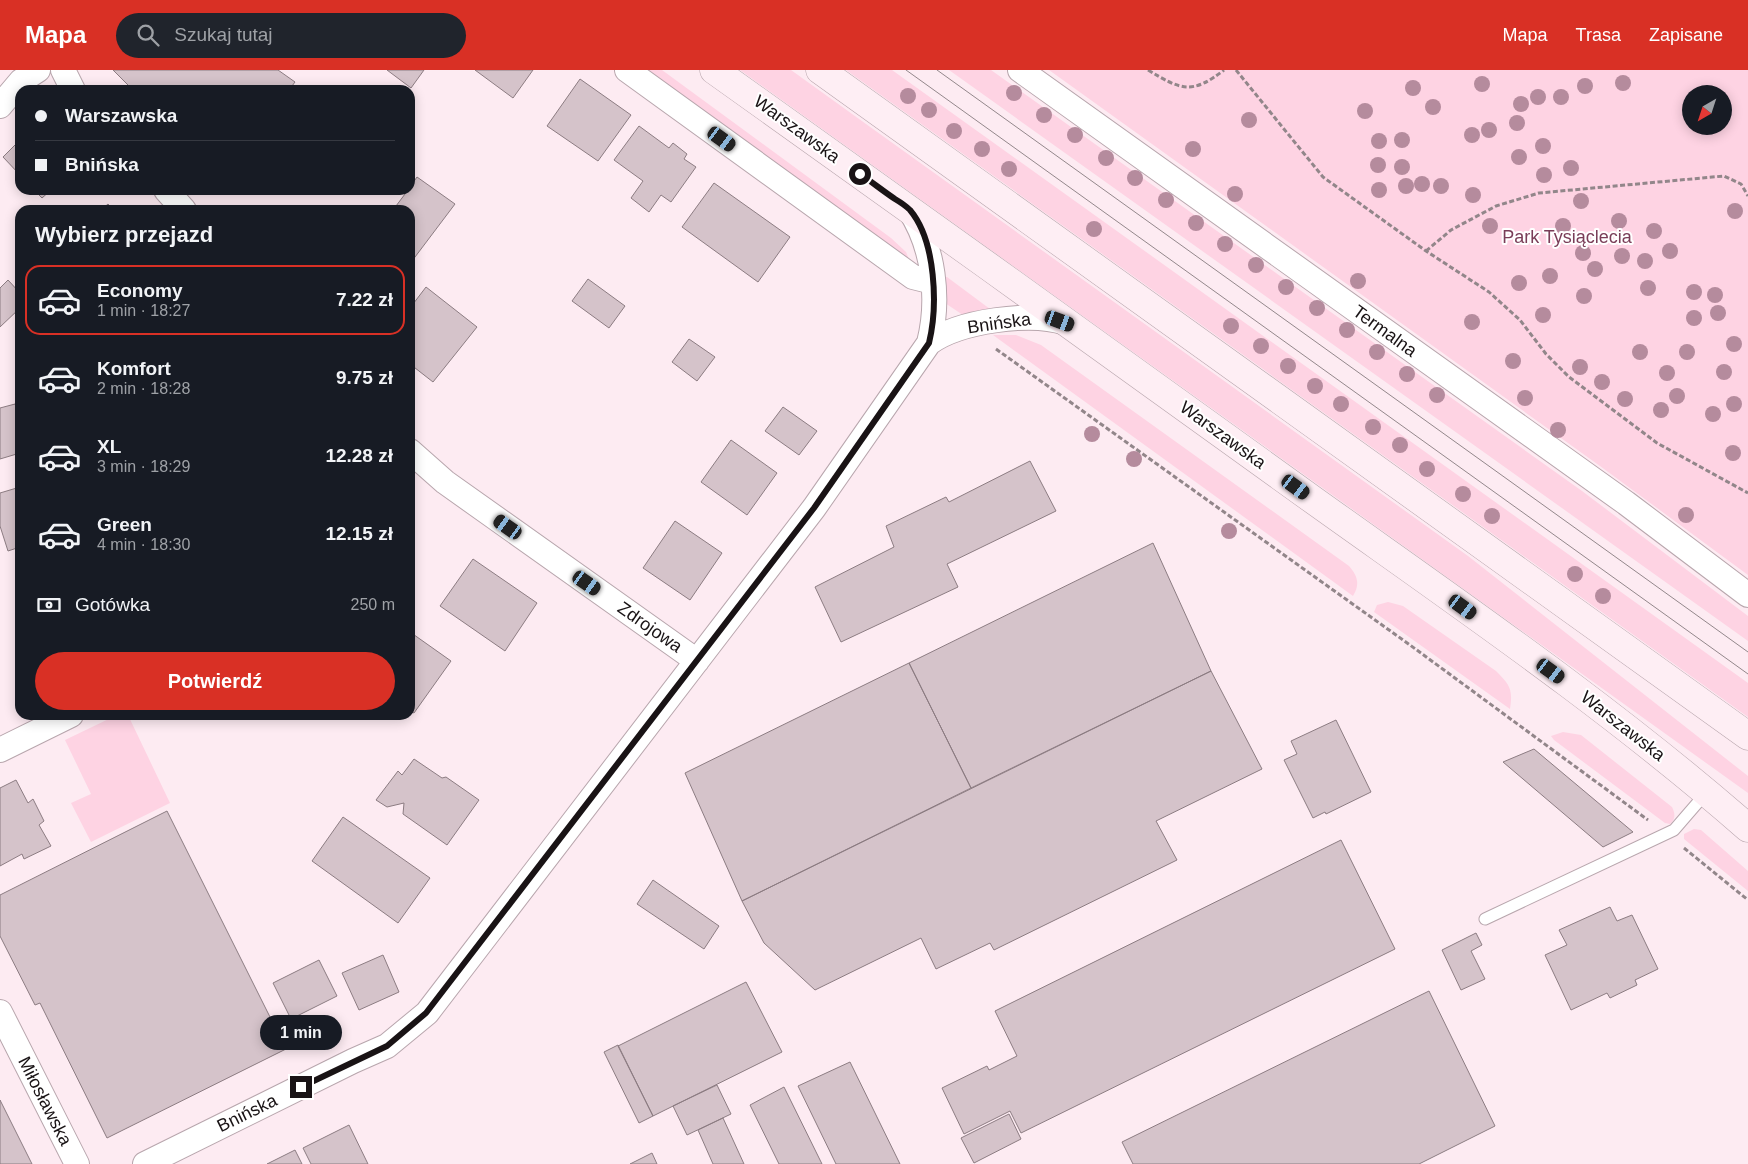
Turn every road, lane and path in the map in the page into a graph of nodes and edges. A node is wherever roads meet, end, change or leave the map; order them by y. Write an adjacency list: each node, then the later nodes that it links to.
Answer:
1 (38, 70): 10 (street)
2 (63, 70): 11 (street)
3 (627, 70): 19 (street)
4 (714, 70): 17 (main road, Warszawska)
5 (820, 70): 28 (main road)
6 (1020, 70): 25 (street, Termalna)
7 (1148, 70): 8 (path)
8 (1224, 70)
9 (1236, 70): 18 (path)
10 (18, 85)
11 (70, 85)
12 (15, 88): 13 (street)
13 (0, 106)
14 (170, 195): 16 (street)
15 (1748, 196): 18 (path)
16 (180, 205)
17 (909, 209): 19 (street, Bnińska); 20 (main road, Warszawska)
18 (1426, 251): 24 (path)
19 (933, 282): 22 (street, Bnińska)
20 (1071, 325): 21 (street, Bnińska); 30 (main road, Warszawska)
21 (961, 328): 22 (street, Bnińska); 32 (path)
22 (929, 343): 26 (street, Bnińska)
23 (415, 455): 26 (street, Zdrojowa)
24 (1748, 493)
25 (1748, 595)
26 (697, 661): 37 (street, Bnińska)
27 (60, 720): 29 (street)
28 (1748, 736)
29 (0, 750)
30 (1706, 793): 31 (main road, Warszawska); 32 (lane)
31 (1748, 828)
32 (1667, 834): 33 (path); 34 (lane)
33 (1748, 900)
34 (1485, 919)
35 (0, 1012): 36 (street, Miłosławska)
36 (76, 1164)
37 (145, 1164)

